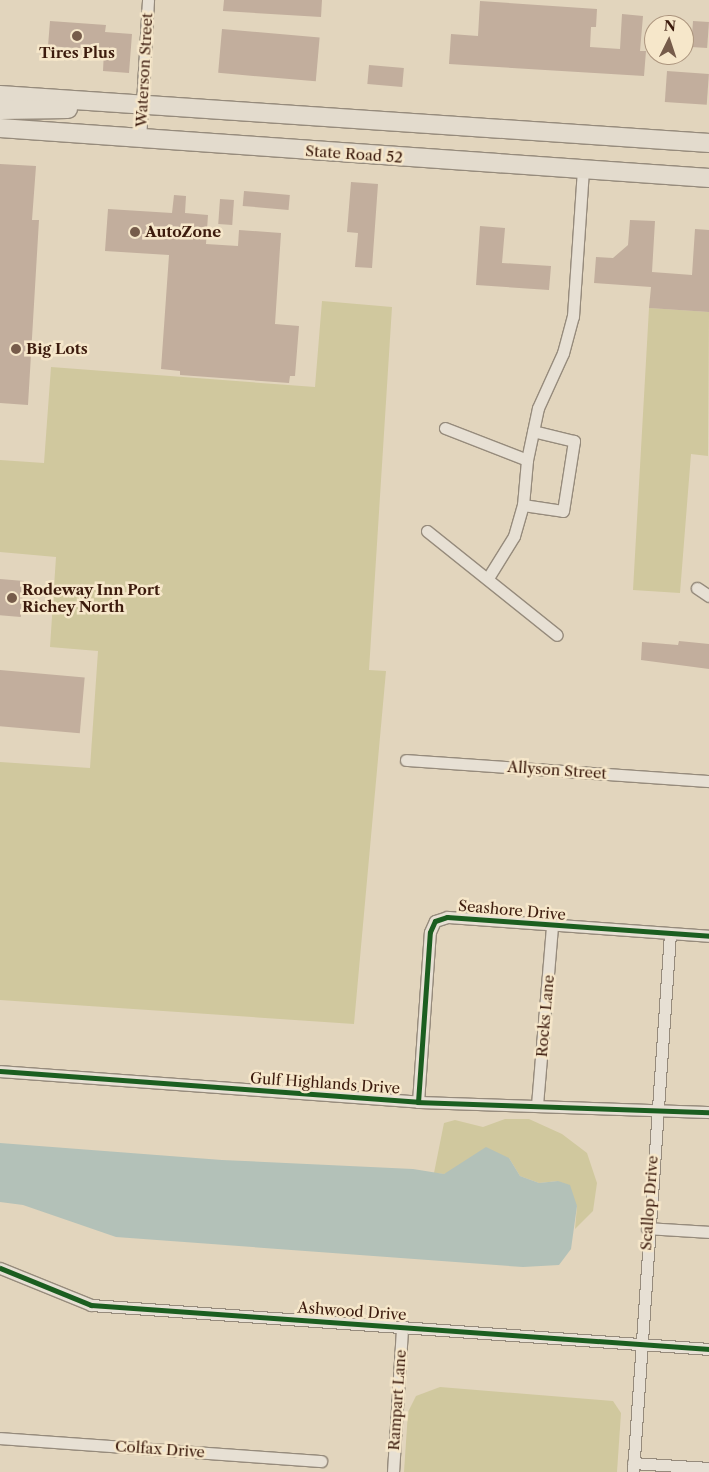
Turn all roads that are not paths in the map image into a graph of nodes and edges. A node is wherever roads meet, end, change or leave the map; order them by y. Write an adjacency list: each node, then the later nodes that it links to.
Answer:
1 (148, 0): 4 (street, Waterson Street)
2 (0, 95): 3 (main road)
3 (92, 101): 4 (main road); 5 (main road)
4 (142, 105): 7 (street, Waterson Street); 8 (main road)
5 (0, 110)
6 (0, 128): 7 (main road, State Road 52)
7 (140, 140): 9 (main road, State Road 52)
8 (709, 143)
9 (584, 169): 10 (main road, State Road 52); 12 (street)
10 (709, 178)
11 (445, 428): 13 (street)
12 (533, 431): 13 (street); 14 (street)
13 (527, 460): 14 (street)
14 (523, 505): 16 (street)
15 (427, 531): 16 (street)
16 (488, 578): 19 (street)
17 (697, 588): 18 (street)
18 (709, 596)
19 (557, 635)
20 (406, 760): 21 (street, Allyson Street)
21 (709, 781)
22 (552, 926): 23 (street, Seashore Drive); 26 (street, Seashore Drive); 27 (street, Rocks Lane)
23 (670, 934): 24 (street, Seashore Drive); 28 (street, Scallop Drive)
24 (709, 936)
25 (0, 1071): 26 (street, Gulf Highlands Drive)
26 (418, 1102): 27 (street, Gulf Highlands Drive)
27 (537, 1105): 28 (street, Gulf Highlands Drive)
28 (655, 1108): 29 (street, Gulf Highlands Drive); 30 (street, Scallop Drive)
29 (709, 1112)
30 (648, 1228): 31 (street); 34 (street, Scallop Drive)
31 (709, 1232)
32 (0, 1268): 33 (street, Ashwood Drive)
33 (402, 1328): 34 (street, Ashwood Drive); 40 (street, Rampart Lane)
34 (640, 1344): 35 (street, Ashwood Drive); 38 (street, Scallop Drive)
35 (709, 1349)
36 (0, 1438): 37 (street, Colfax Drive)
37 (321, 1461)
38 (633, 1468): 39 (street)
39 (709, 1468)
40 (393, 1472)

